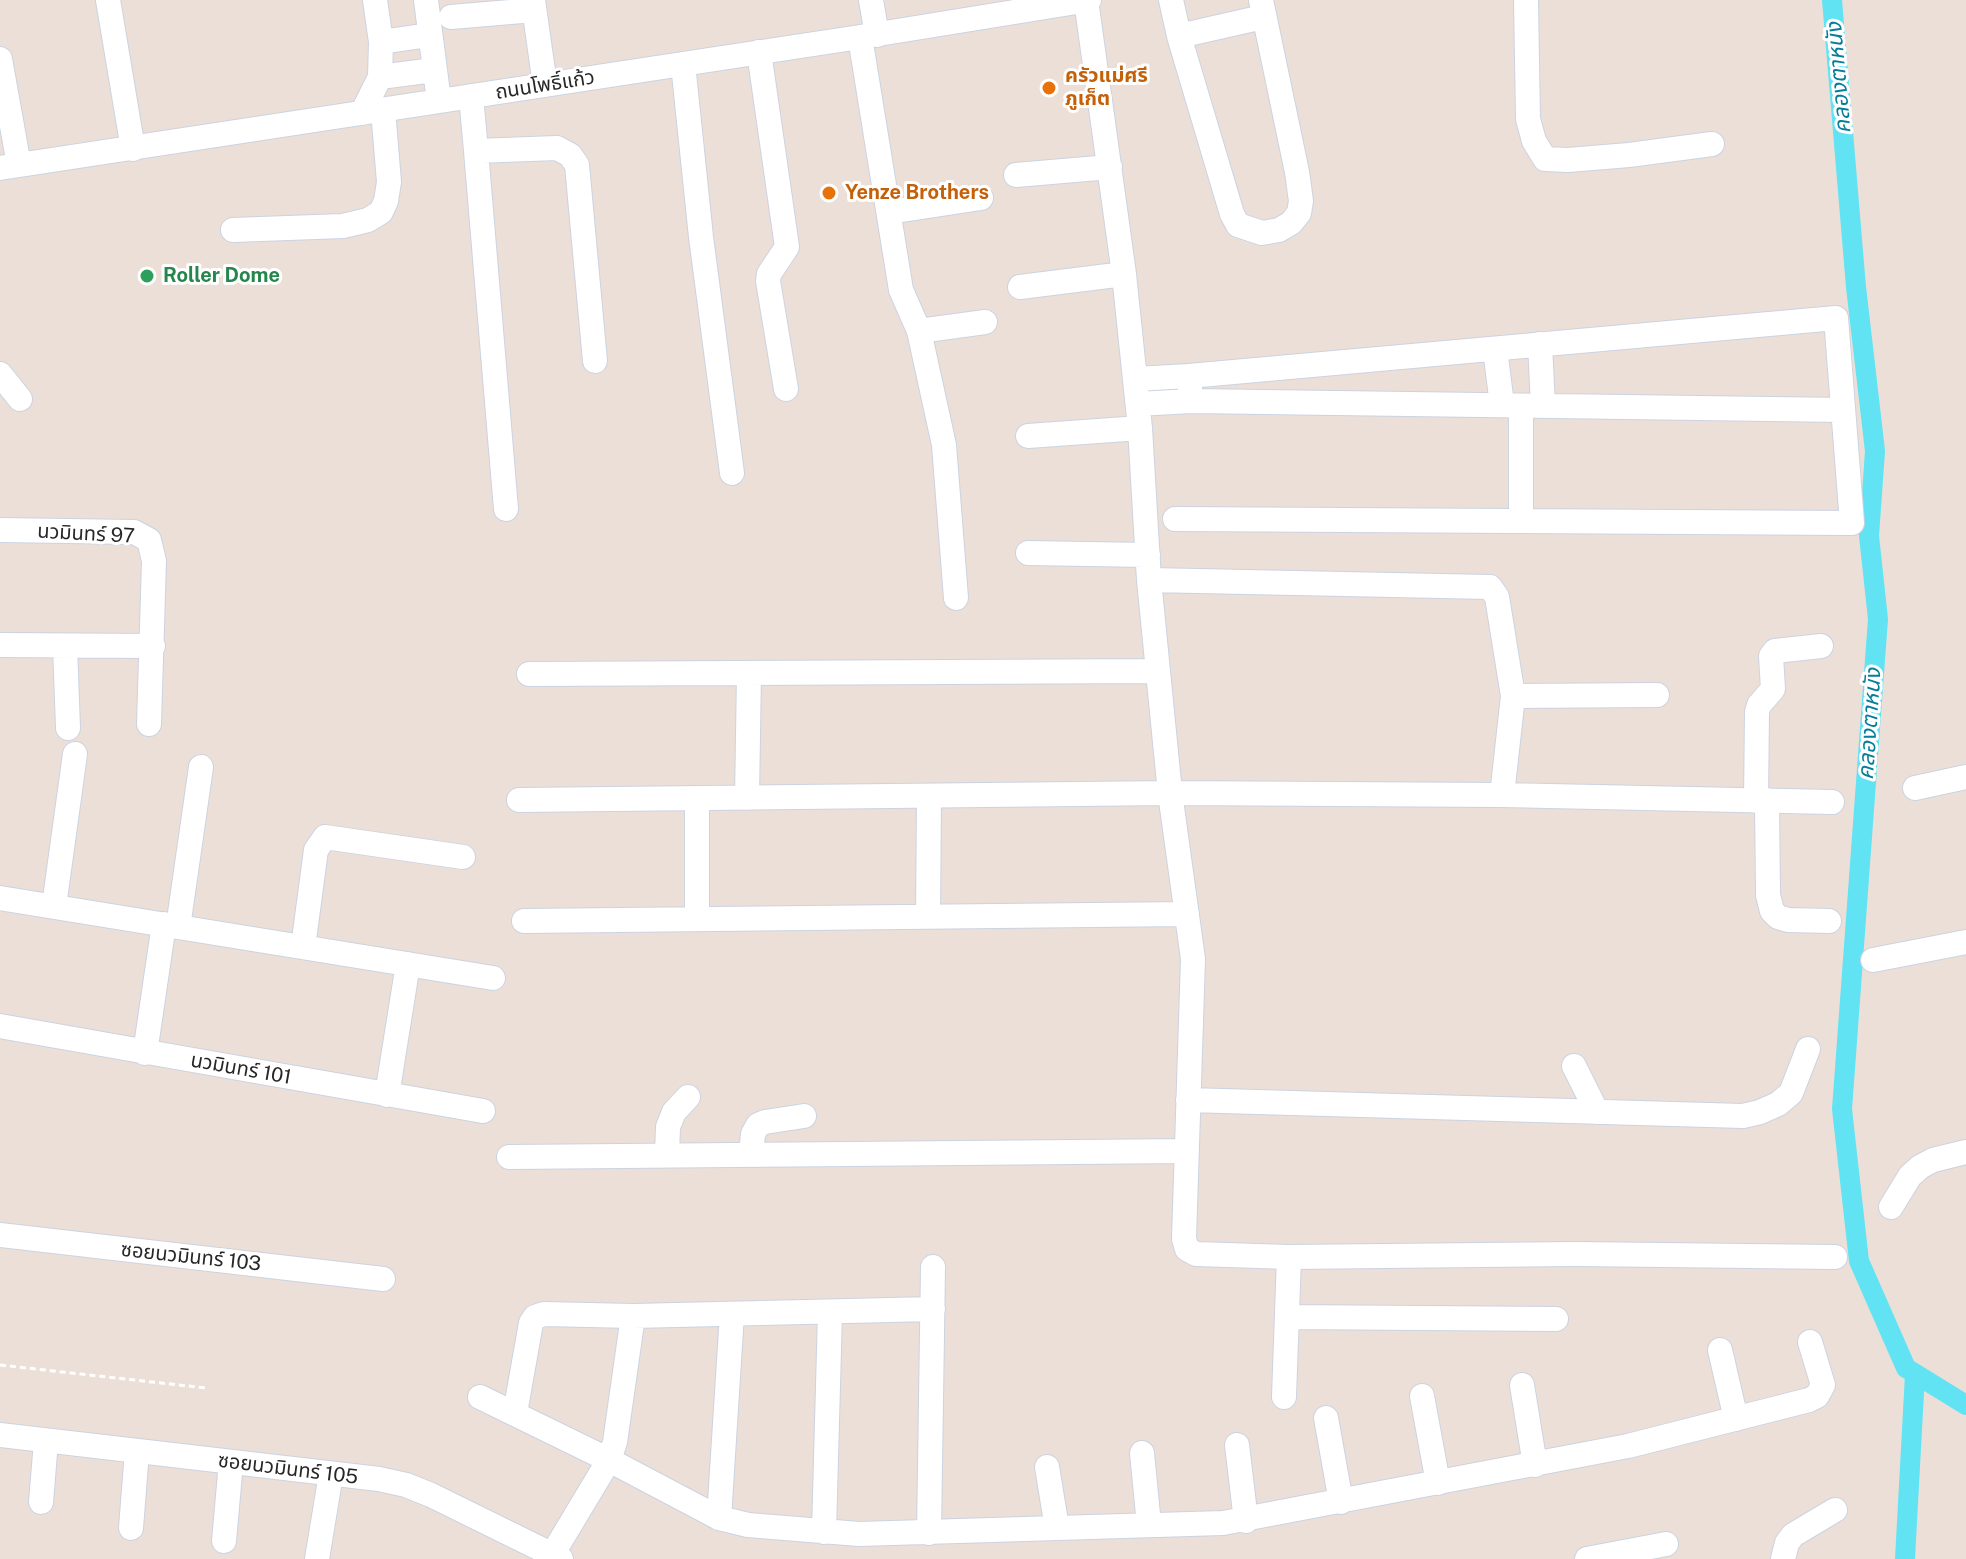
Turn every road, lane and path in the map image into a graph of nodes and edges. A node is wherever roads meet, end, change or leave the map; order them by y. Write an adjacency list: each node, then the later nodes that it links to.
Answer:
1 (108, 0): 26 (street)
2 (375, 0): 15 (street)
3 (426, 0): 12 (street)
4 (871, 0): 13 (street)
5 (1087, 0): 9 (street, ถนนโพธิ์แก้ว); 29 (street)
6 (1171, 0): 14 (street)
7 (1526, 0): 25 (street)
8 (533, 5): 11 (street); 21 (street)
9 (1024, 5): 13 (street, ถนนโพธิ์แก้ว)
10 (1262, 8): 14 (street); 14 (street)
11 (451, 17)
12 (429, 35): 15 (street); 19 (street)
13 (869, 36): 16 (street, ถนนโพธิ์แก้ว); 32 (street)
14 (1179, 36)
15 (381, 42): 20 (street)
16 (759, 52): 18 (street, ถนนโพธิ์แก้ว); 45 (street)
17 (0, 59): 28 (street)
18 (683, 64): 21 (street, ถนนโพธิ์แก้ว); 52 (street)
19 (434, 70): 20 (street); 23 (street)
20 (380, 77): 24 (street)
21 (545, 85): 22 (street, ถนนโพธิ์แก้ว)
22 (471, 96): 23 (street, ถนนโพธิ์แก้ว); 27 (street)
23 (439, 101): 24 (street, ถนนโพธิ์แก้ว)
24 (372, 111): 26 (street, ถนนโพธิ์แก้ว); 33 (street)
25 (1712, 144)
26 (133, 149): 28 (street, ถนนโพธิ์แก้ว)
27 (476, 151): 40 (street); 53 (street)
28 (10, 166)
29 (1110, 167): 30 (street); 34 (street)
30 (1016, 175)
31 (981, 198): 32 (street)
32 (889, 212): 37 (street)
33 (233, 230)
34 (1124, 274): 35 (street); 43 (street)
35 (1020, 287)
36 (985, 322): 37 (street)
37 (919, 331): 60 (street)
38 (1540, 344): 39 (street); 48 (street); 49 (street)
39 (1495, 349): 41 (street); 48 (street)
40 (595, 361)
41 (1280, 368): 44 (street); 47 (street)
42 (0, 374): 46 (street)
43 (1135, 379): 44 (street); 50 (street)
44 (1190, 388): 47 (street); 50 (street)
45 (786, 389)
46 (20, 399)
47 (1282, 402): 48 (street)
48 (1522, 405): 49 (street); 55 (street)
49 (1843, 410): 55 (street)
50 (1139, 416): 51 (street); 58 (street)
51 (1028, 436)
52 (732, 473)
53 (506, 509)
54 (1175, 519): 55 (street)
55 (1521, 521)
56 (0, 530): 63 (street, นวมินทร์ 97)
57 (1028, 553): 58 (street)
58 (1148, 555): 59 (street)
59 (1149, 580): 65 (street); 69 (street)
60 (956, 598)
61 (0, 645): 62 (street)
62 (65, 646): 63 (street); 71 (street)
63 (153, 646): 70 (street)
64 (1821, 646): 82 (street)
65 (1158, 671): 66 (street); 76 (street)
66 (749, 673): 67 (street); 79 (street)
67 (529, 674)
68 (1657, 695): 69 (street)
69 (1513, 696): 77 (street)
70 (149, 724)
71 (68, 728)
72 (75, 754): 86 (street)
73 (201, 767): 92 (street)
74 (1966, 777): 75 (street)
75 (1915, 788)
76 (1170, 793): 77 (street); 78 (street); 87 (street)
77 (1502, 795): 82 (street)
78 (929, 797): 79 (street); 88 (street)
79 (747, 798): 80 (street)
80 (697, 799): 81 (street); 89 (street)
81 (519, 800)
82 (1762, 800): 83 (street); 91 (street)
83 (1832, 802)
84 (463, 857): 94 (street)
85 (0, 898): 86 (street)
86 (54, 906): 92 (street)
87 (1187, 914): 88 (street); 104 (street)
88 (928, 916): 89 (street)
89 (697, 917): 90 (street)
90 (524, 921)
91 (1829, 921)
92 (171, 926): 94 (street); 100 (street)
93 (1966, 942): 95 (street)
94 (303, 947): 96 (street)
95 (1873, 960)
96 (408, 964): 97 (street); 102 (street)
97 (493, 978)
98 (0, 1026): 100 (street, นวมินทร์ 101)
99 (1808, 1049): 106 (street)
100 (145, 1053): 102 (street, นวมินทร์ 101)
101 (1574, 1066): 106 (street)
102 (387, 1095): 105 (street, นวมินทร์ 101)
103 (688, 1097): 111 (street)
104 (1188, 1100): 106 (street); 108 (street)
105 (483, 1111)
106 (1597, 1112)
107 (804, 1116): 110 (street)
108 (1187, 1151): 110 (street); 115 (street)
109 (1966, 1152): 113 (street)
110 (751, 1154): 111 (street)
111 (667, 1155): 112 (street)
112 (509, 1157)
113 (1891, 1207)
114 (0, 1235): 118 (street, ซอยนวมินทร์ 103)
115 (1289, 1257): 116 (street); 123 (street)
116 (1835, 1257)
117 (933, 1267): 119 (street)
118 (383, 1279)
119 (933, 1309): 120 (street); 156 (street)
120 (830, 1313): 121 (street); 155 (street)
121 (732, 1314): 122 (street); 150 (street)
122 (633, 1316): 133 (street); 141 (street)
123 (1287, 1317): 124 (street); 132 (street)
124 (1556, 1319)
125 (1810, 1342): 135 (street)
126 (1720, 1350): 135 (street)
127 (0, 1365): 129 (path)
128 (1522, 1385): 143 (street)
129 (206, 1388)
130 (1422, 1396): 146 (street)
131 (480, 1397): 133 (street)
132 (1284, 1397)
133 (515, 1413): 141 (street)
134 (1326, 1418): 148 (street)
135 (1736, 1419): 143 (street)
136 (0, 1435): 137 (street, ซอยนวมินทร์ 105)
137 (46, 1441): 139 (street, ซอยนวมินทร์ 105); 147 (street)
138 (1237, 1445): 151 (street)
139 (137, 1451): 142 (street, ซอยนวมินทร์ 105); 153 (street)
140 (1142, 1453): 152 (street)
141 (609, 1460): 150 (street); 159 (street)
142 (231, 1462): 145 (street, ซอยนวมินทร์ 105); 157 (street)
143 (1535, 1465): 146 (street)
144 (1047, 1467): 154 (street)
145 (331, 1474): 159 (street, ซอยนวมินทร์ 105); 160 (street)
146 (1438, 1483): 148 (street)
147 (41, 1502)
148 (1341, 1502): 151 (street)
149 (1835, 1510): 162 (street)
150 (719, 1518): 155 (street)
151 (1246, 1521): 152 (street)
152 (1149, 1525): 154 (street)
153 (131, 1528)
154 (1057, 1528): 156 (street)
155 (824, 1532): 156 (street)
156 (929, 1533)
157 (224, 1541)
158 (1666, 1544): 161 (street)
159 (556, 1557)
160 (317, 1559)
161 (1587, 1559)
162 (1783, 1559)

